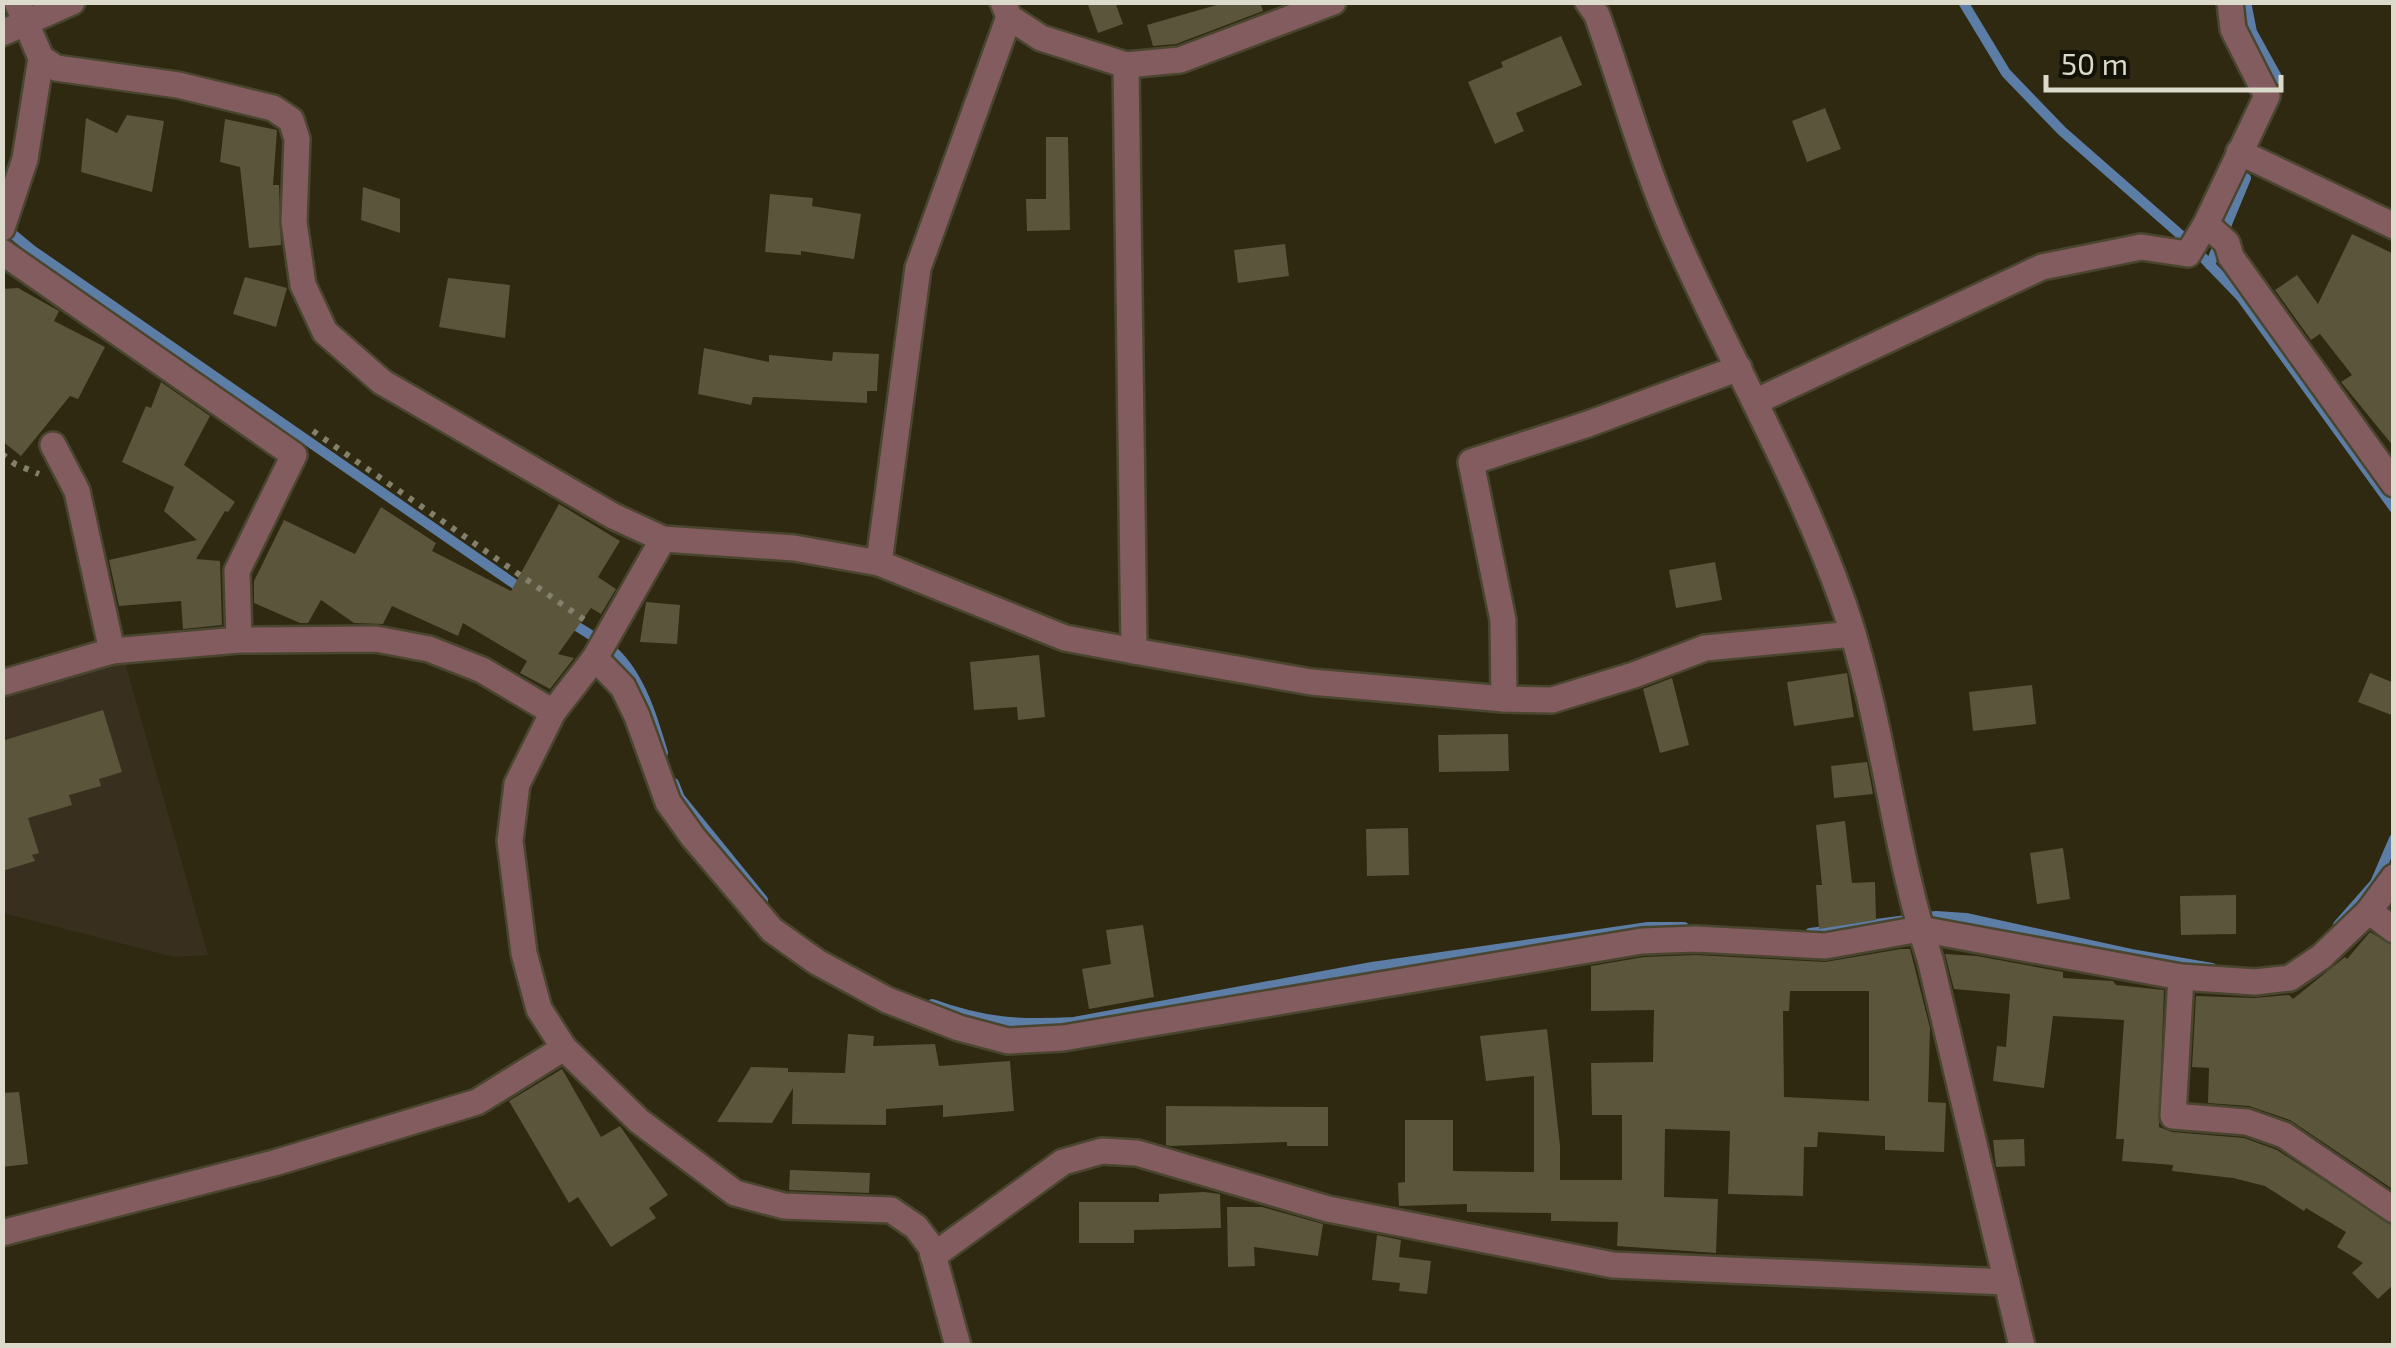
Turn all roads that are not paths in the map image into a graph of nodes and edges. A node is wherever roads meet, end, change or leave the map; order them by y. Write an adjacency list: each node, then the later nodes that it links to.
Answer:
1 (72, 2): 6 (street)
2 (1332, 2): 8 (street)
3 (1588, 2): 14 (street)
4 (2230, 2): 9 (street)
5 (1006, 10): 8 (street); 19 (street)
6 (15, 20): 7 (street)
7 (40, 58): 10 (street); 18 (street)
8 (1126, 65): 24 (street)
9 (2239, 152): 11 (street); 12 (street)
10 (4, 223)
11 (2394, 226)
12 (2207, 237): 15 (street); 17 (street)
13 (2, 252): 21 (street)
14 (1740, 368): 15 (street); 26 (street)
15 (1757, 401): 20 (street)
16 (52, 445): 23 (street)
17 (2394, 484)
18 (663, 539): 19 (street); 22 (street)
19 (879, 562): 24 (street)
20 (1853, 634): 26 (street); 30 (street)
21 (239, 640): 23 (street); 27 (street)
22 (600, 648): 27 (street); 30 (street)
23 (112, 650): 25 (street)
24 (1134, 651): 26 (street)
25 (2, 683)
26 (1504, 699)
27 (553, 712): 33 (street)
28 (2394, 877): 29 (street)
29 (2369, 912): 31 (street); 32 (street)
30 (1918, 921): 32 (street); 37 (street)
31 (2394, 930)
32 (2181, 977): 34 (street)
33 (564, 1048): 35 (street); 36 (street)
34 (2394, 1210)
35 (2, 1233)
36 (934, 1256): 37 (street); 38 (street)
37 (2007, 1282): 39 (street)
38 (958, 1346)
39 (2022, 1346)

